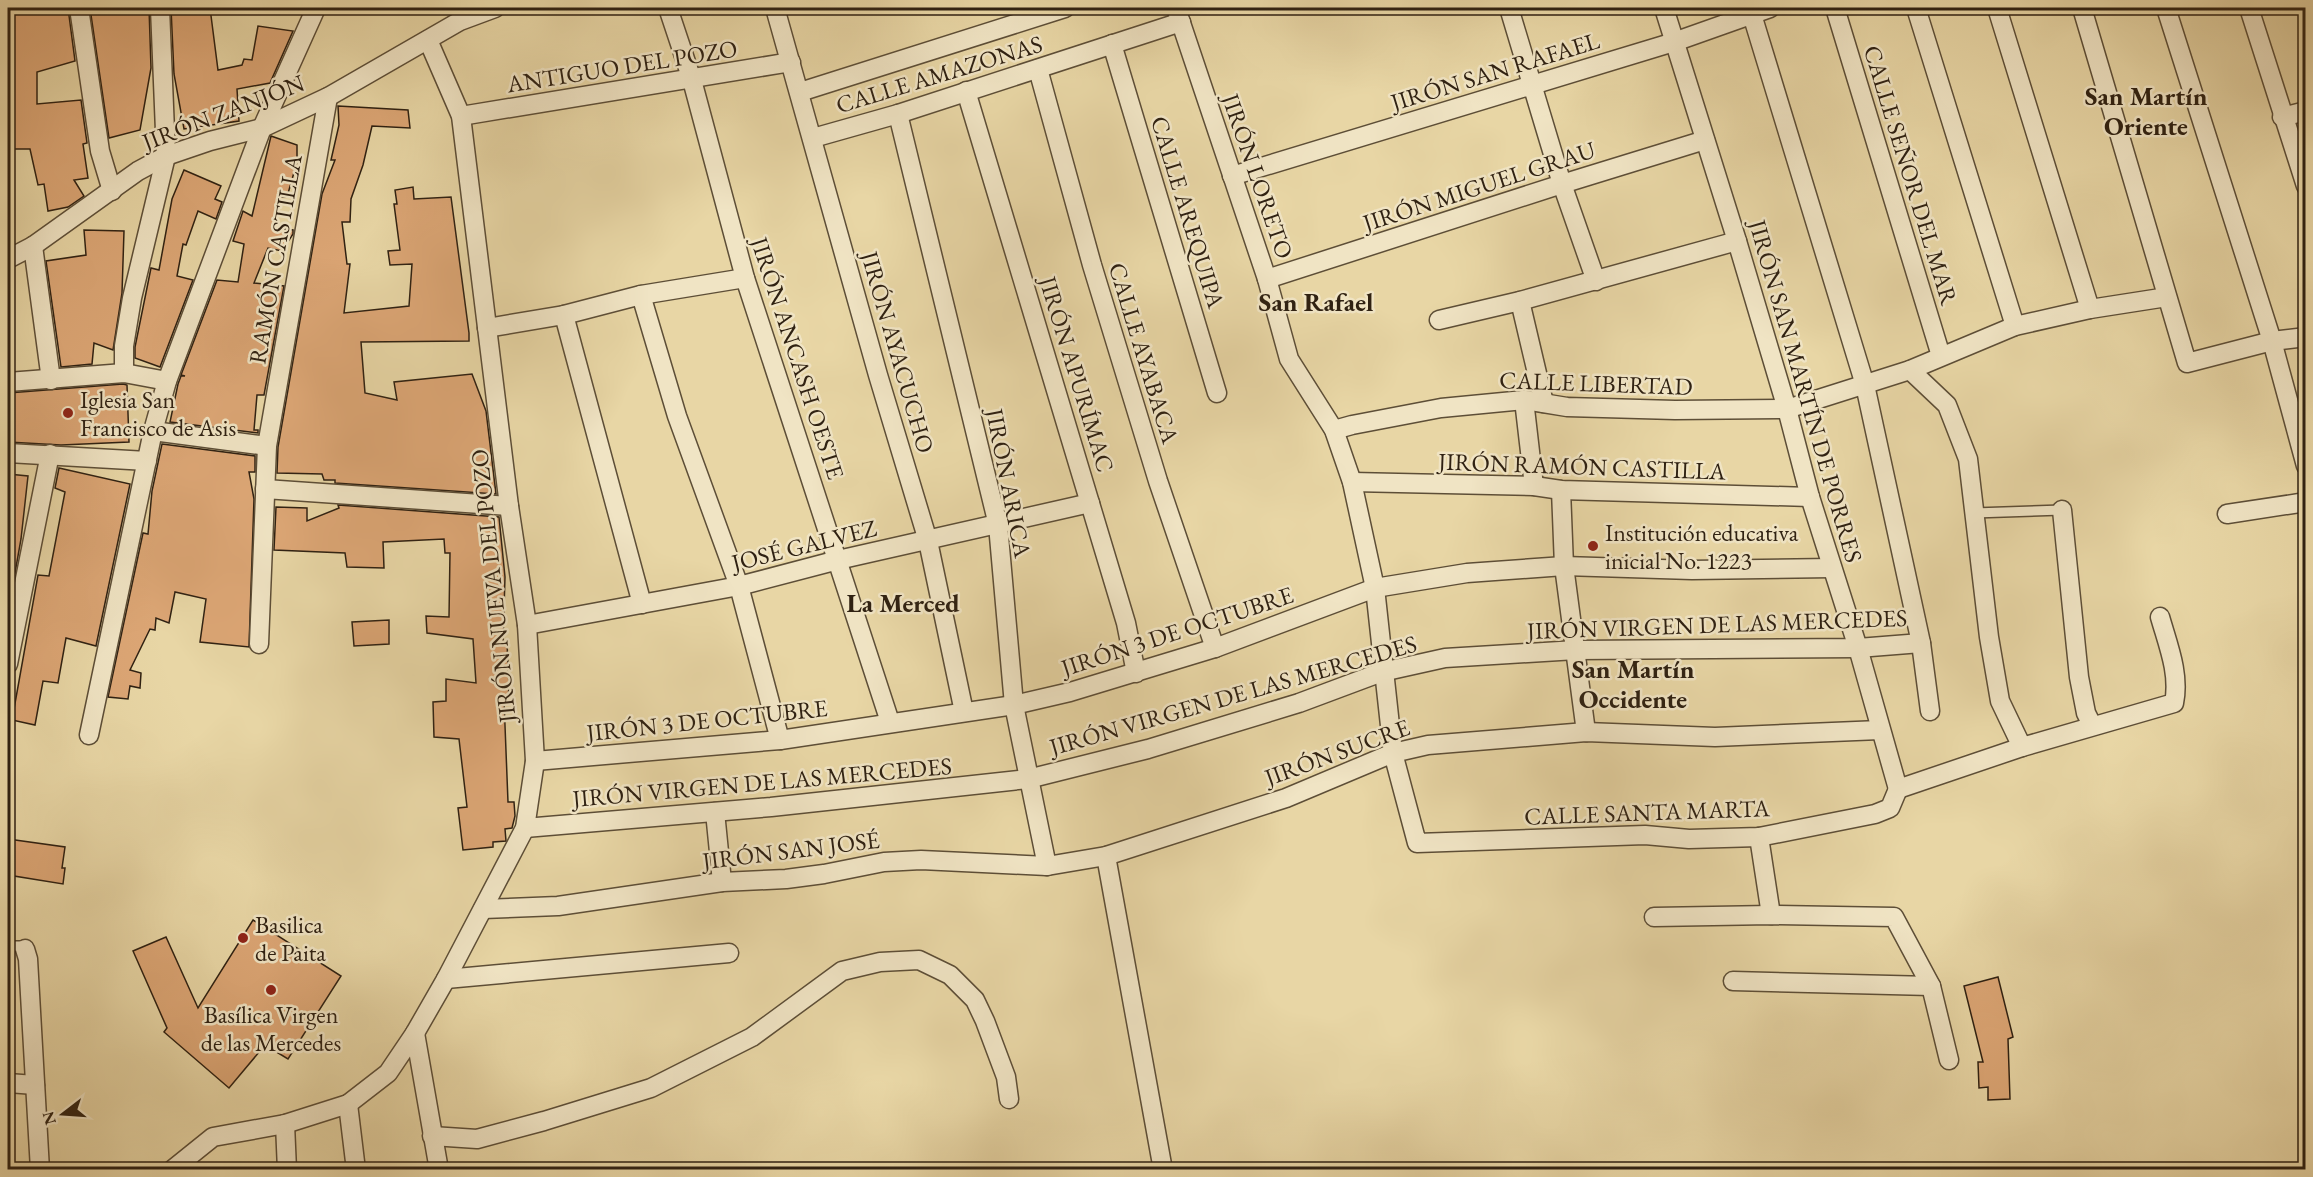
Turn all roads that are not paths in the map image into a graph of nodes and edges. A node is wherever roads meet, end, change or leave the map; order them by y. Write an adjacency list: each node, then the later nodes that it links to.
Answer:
1 (80, 8): 40 (street)
2 (160, 8): 36 (street)
3 (316, 8): 33 (street)
4 (495, 8): 19 (street, JIRÓN ZANJÓN)
5 (668, 8): 24 (street, JIRÓN ANCASH OESTE)
6 (775, 8): 22 (street, JIRÓN AYACUCHO)
7 (1065, 8): 27 (street)
8 (1509, 8): 25 (street)
9 (1664, 8): 20 (street, JIRÓN SAN MARTÍN DE PORRES)
10 (1770, 8): 17 (street, JIRÓN SAN RAFAEL)
11 (1835, 8): 57 (street, CALLE SEÑOR DEL MAR)
12 (1916, 8): 53 (street)
13 (1997, 8): 50 (street)
14 (2082, 8): 48 (street)
15 (2166, 8): 56 (street)
16 (2249, 8): 32 (street)
17 (1751, 10): 20 (street, JIRÓN SAN RAFAEL); 63 (street)
18 (1178, 15): 21 (street, CALLE AMAZONAS); 37 (street, JIRÓN LORETO)
19 (428, 40): 28 (street, JIRÓN ZANJÓN); 31 (street, JIRÓN NUEVA DEL POZO)
20 (1674, 42): 25 (street, JIRÓN SAN RAFAEL); 35 (street, JIRÓN SAN MARTÍN DE PORRES)
21 (1113, 44): 23 (street, CALLE AMAZONAS); 64 (street, CALLE AREQUIPA)
22 (791, 62): 24 (street, ANTIGUO DEL POZO); 27 (street, JIRÓN AYACUCHO)
23 (1038, 69): 26 (street, CALLE AMAZONAS); 98 (street, CALLE AYABACA)
24 (692, 80): 31 (street, ANTIGUO DEL POZO); 44 (street, JIRÓN ANCASH OESTE)
25 (1532, 84): 37 (street, JIRÓN SAN RAFAEL); 38 (street)
26 (966, 90): 30 (street, CALLE AMAZONAS); 81 (street, JIRÓN APURÍMAC)
27 (800, 92): 34 (street, JIRÓN AYACUCHO)
28 (328, 97): 33 (street, JIRÓN ZANJÓN); 70 (street, RAMÓN CASTILLA)
29 (2306, 111): 32 (street)
30 (898, 114): 34 (street, CALLE AMAZONAS); 86 (street, JIRÓN ARICA)
31 (461, 116): 54 (street, JIRÓN NUEVA DEL POZO)
32 (2283, 117): 39 (street)
33 (262, 128): 36 (street, JIRÓN ZANJÓN); 61 (street)
34 (813, 138): 87 (street, JIRÓN AYACUCHO)
35 (1706, 140): 38 (street, JIRÓN MIGUEL GRAU); 41 (street, JIRÓN SAN MARTÍN DE PORRES)
36 (166, 156): 40 (street, JIRÓN ZANJÓN); 59 (street)
37 (1232, 176): 45 (street, JIRÓN LORETO)
38 (1562, 184): 45 (street, JIRÓN MIGUEL GRAU); 46 (street)
39 (2306, 186)
40 (112, 191): 42 (street, JIRÓN ZANJÓN)
41 (1737, 241): 46 (street); 67 (street, JIRÓN SAN MARTÍN DE PORRES)
42 (33, 246): 43 (street, JIRÓN ZANJÓN); 60 (street)
43 (8, 259)
44 (746, 278): 47 (street); 88 (street, JIRÓN ANCASH OESTE)
45 (1267, 279): 68 (street, JIRÓN LORETO)
46 (1596, 281): 49 (street)
47 (642, 295): 51 (street); 91 (street)
48 (2168, 297): 50 (street, CALLE LIBERTAD); 56 (street)
49 (1520, 301): 52 (street); 66 (street)
50 (2090, 309): 53 (street, CALLE LIBERTAD)
51 (564, 315): 54 (street); 93 (street)
52 (1439, 320)
53 (2015, 326): 57 (street, CALLE LIBERTAD)
54 (487, 328): 82 (street, JIRÓN NUEVA DEL POZO)
55 (2306, 337): 56 (street)
56 (2271, 341): 74 (street)
57 (1941, 356): 58 (street, CALLE LIBERTAD)
58 (1910, 370): 63 (street, CALLE LIBERTAD); 84 (street)
59 (124, 373): 60 (street); 61 (street)
60 (51, 380): 62 (street)
61 (167, 381): 69 (street)
62 (8, 382)
63 (1865, 385): 67 (street, CALLE LIBERTAD); 96 (street)
64 (1217, 393)
65 (1524, 399): 66 (street, CALLE LIBERTAD); 68 (street, CALLE LIBERTAD); 76 (street)
66 (1544, 403): 67 (street, CALLE LIBERTAD)
67 (1787, 409): 79 (street, JIRÓN SAN MARTÍN DE PORRES)
68 (1334, 430): 75 (street, JIRÓN LORETO)
69 (153, 431): 70 (street); 73 (street)
70 (267, 446): 77 (street, RAMÓN CASTILLA)
71 (8, 453): 72 (street)
72 (50, 454): 73 (street); 101 (street)
73 (147, 461): 111 (street)
74 (2306, 466)
75 (1352, 482): 76 (street, JIRÓN RAMÓN CASTILLA); 92 (street, JIRÓN LORETO)
76 (1534, 486): 78 (street, JIRÓN RAMÓN CASTILLA)
77 (265, 489): 82 (street); 97 (street, RAMÓN CASTILLA)
78 (1561, 490): 79 (street, JIRÓN RAMÓN CASTILLA); 89 (street)
79 (1810, 497): 90 (street, JIRÓN SAN MARTÍN DE PORRES)
80 (2306, 501): 85 (street)
81 (1090, 503): 86 (street, JOSÉ GALVEZ); 103 (street, JIRÓN APURÍMAC)
82 (509, 506): 95 (street, JIRÓN NUEVA DEL POZO)
83 (2062, 510): 84 (lane); 108 (street)
84 (1974, 513): 113 (street)
85 (2228, 514)
86 (998, 525): 87 (street, JOSÉ GALVEZ); 104 (street, JIRÓN ARICA)
87 (928, 541): 88 (street, JOSÉ GALVEZ); 106 (street, JIRÓN AYACUCHO)
88 (838, 560): 91 (street, JOSÉ GALVEZ); 107 (street, JIRÓN ANCASH OESTE)
89 (1564, 566): 90 (street, JIRÓN 3 DE OCTUBRE); 92 (street, JIRÓN 3 DE OCTUBRE); 100 (street)
90 (1832, 568): 99 (street, JIRÓN SAN MARTÍN DE PORRES)
91 (739, 586): 93 (street, JOSÉ GALVEZ); 112 (street)
92 (1375, 588): 98 (street, JIRÓN 3 DE OCTUBRE); 102 (street, JIRÓN LORETO)
93 (642, 604): 95 (street, JOSÉ GALVEZ)
94 (2160, 617): 108 (street)
95 (527, 625): 115 (street, JIRÓN NUEVA DEL POZO)
96 (1921, 643): 99 (street, JIRÓN VIRGEN DE LAS MERCEDES); 105 (street)
97 (259, 644)
98 (1215, 648): 103 (street, JIRÓN 3 DE OCTUBRE)
99 (1858, 648): 100 (street, JIRÓN VIRGEN DE LAS MERCEDES); 109 (street, JIRÓN SAN MARTÍN DE PORRES)
100 (1576, 650): 102 (street, JIRÓN VIRGEN DE LAS MERCEDES); 110 (street)
101 (8, 663)
102 (1383, 672): 114 (street, JIRÓN LORETO); 116 (street, JIRÓN VIRGEN DE LAS MERCEDES)
103 (1136, 674): 104 (street, JIRÓN 3 DE OCTUBRE)
104 (1014, 705): 106 (street, JIRÓN 3 DE OCTUBRE); 116 (street, JIRÓN ARICA)
105 (1930, 711)
106 (964, 712): 107 (street, JIRÓN 3 DE OCTUBRE)
107 (890, 722): 112 (street, JIRÓN 3 DE OCTUBRE)
108 (2092, 725): 113 (street)
109 (1880, 730): 110 (street, JIRÓN SUCRE); 117 (street, JIRÓN SAN MARTÍN DE PORRES)
110 (1586, 732): 114 (street, JIRÓN SUCRE)
111 (89, 735)
112 (780, 740): 115 (street, JIRÓN 3 DE OCTUBRE)
113 (2022, 747): 117 (street)
114 (1393, 753): 121 (street, JIRÓN LORETO); 122 (street, JIRÓN SUCRE)
115 (535, 761): 119 (street, JIRÓN NUEVA DEL POZO)
116 (1028, 779): 118 (street, JIRÓN VIRGEN DE LAS MERCEDES); 123 (street, JIRÓN ARICA)
117 (1898, 789): 120 (street, CALLE SANTA MARTA)
118 (715, 812): 119 (street, JIRÓN VIRGEN DE LAS MERCEDES); 124 (street)
119 (525, 828): 125 (street, JIRÓN NUEVA DEL POZO)
120 (1759, 837): 121 (street, CALLE SANTA MARTA); 126 (street)
121 (1417, 843)
122 (1106, 856): 123 (street, JIRÓN SAN JOSÉ); 148 (street)
123 (1047, 866): 124 (street, JIRÓN SAN JOSÉ)
124 (722, 882): 125 (street, JIRÓN SAN JOSÉ)
125 (483, 909): 130 (street, JIRÓN NUEVA DEL POZO)
126 (1771, 915): 127 (street); 132 (street)
127 (1654, 917)
128 (20, 951): 136 (street)
129 (729, 953): 130 (street)
130 (446, 979): 133 (street, JIRÓN NUEVA DEL POZO)
131 (1733, 981): 132 (street)
132 (1931, 987): 134 (street)
133 (415, 1033): 138 (street, JIRÓN NUEVA DEL POZO); 140 (street)
134 (1949, 1060)
135 (8, 1083): 136 (street)
136 (35, 1085): 142 (street)
137 (1009, 1099): 140 (street)
138 (348, 1104): 139 (street, JIRÓN NUEVA DEL POZO); 146 (street)
139 (285, 1124): 141 (street, JIRÓN NUEVA DEL POZO); 145 (street)
140 (432, 1136): 147 (street)
141 (195, 1150): 143 (street, JIRÓN NUEVA DEL POZO); 144 (street)
142 (40, 1170)
143 (172, 1170)
144 (195, 1170)
145 (287, 1170)
146 (356, 1170)
147 (439, 1170)
148 (1163, 1170)

